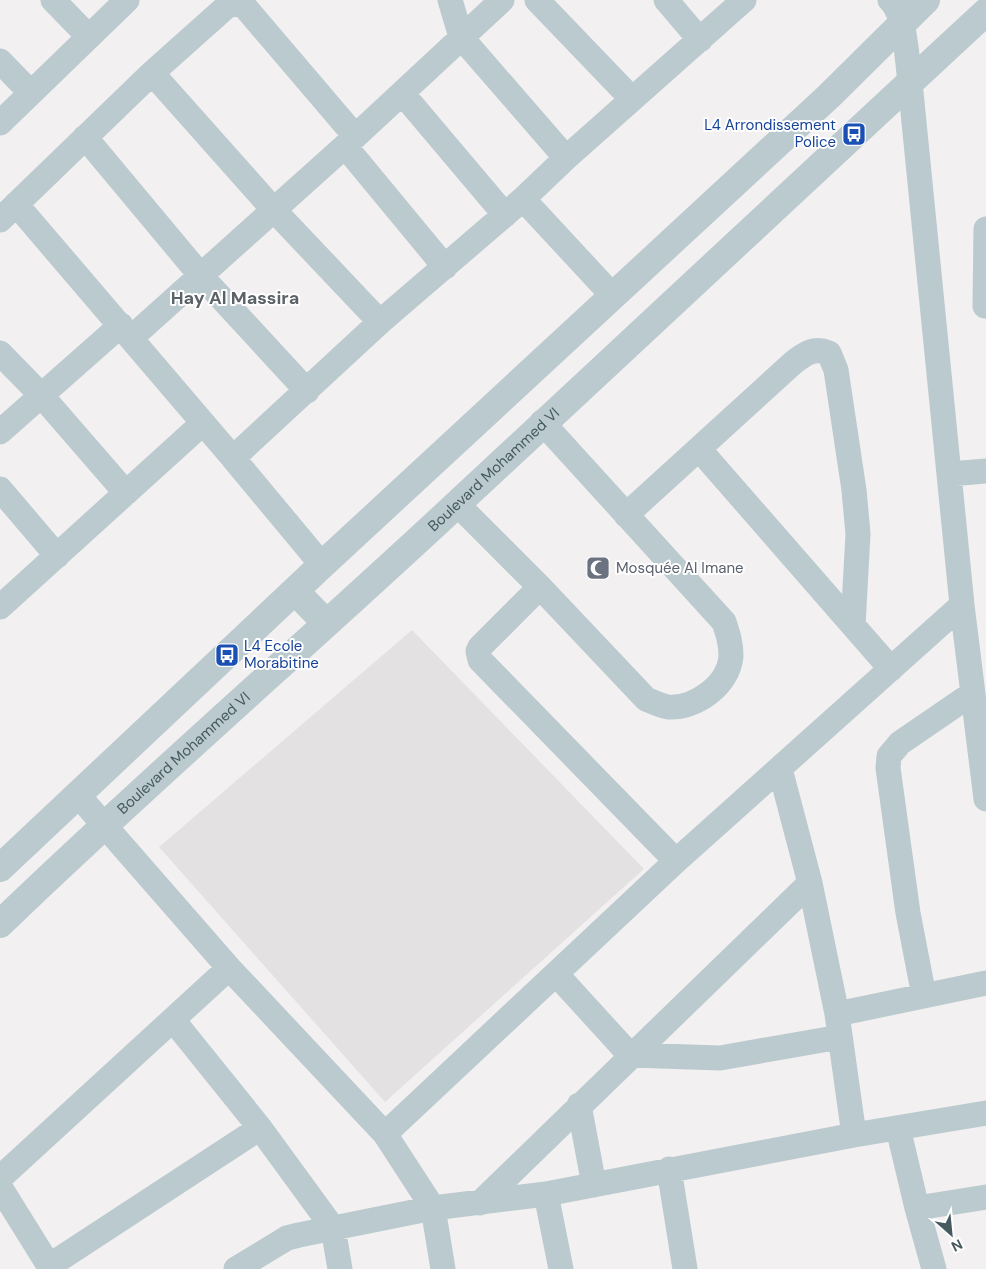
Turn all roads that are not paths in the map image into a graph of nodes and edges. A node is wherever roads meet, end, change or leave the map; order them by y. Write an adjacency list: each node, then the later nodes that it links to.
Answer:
1 (53, 0): 12 (street)
2 (127, 0): 12 (street)
3 (450, 0): 13 (street)
4 (537, 0): 20 (street)
5 (666, 0): 14 (street)
6 (744, 0): 14 (street)
7 (890, 0): 11 (street)
8 (926, 0): 11 (street)
9 (499, 2): 13 (street)
10 (986, 12): 17 (street, Boulevard Mohammed VI)
11 (902, 26): 17 (street); 32 (street)
12 (89, 36): 18 (street)
13 (461, 38): 19 (street); 24 (street)
14 (700, 40): 20 (street)
15 (0, 61): 18 (street)
16 (152, 73): 22 (street); 23 (street); 26 (street)
17 (910, 82): 39 (street, Boulevard Mohammed VI); 45 (street)
18 (31, 93): 21 (street)
19 (402, 93): 23 (street); 28 (street)
20 (632, 99): 24 (street)
21 (0, 123)
22 (85, 137): 27 (street); 31 (street)
23 (350, 141): 26 (street); 30 (street)
24 (566, 158): 25 (street)
25 (524, 199): 28 (street); 32 (street)
26 (273, 209): 31 (street); 34 (street)
27 (8, 212): 35 (street)
28 (505, 216): 30 (street)
29 (986, 229): 33 (street)
30 (445, 267): 34 (street)
31 (201, 276): 35 (street); 37 (street)
32 (612, 295): 51 (street)
33 (985, 306)
34 (380, 322): 37 (street)
35 (126, 332): 38 (street); 40 (street)
36 (0, 354): 38 (street)
37 (307, 391): 43 (street)
38 (42, 395): 41 (street); 47 (street)
39 (542, 422): 48 (street, Boulevard Mohammed VI); 49 (street)
40 (203, 423): 43 (street); 47 (street)
41 (0, 432)
42 (699, 449): 49 (street); 57 (street); 57 (street)
43 (233, 458): 51 (street)
44 (986, 471): 45 (street)
45 (950, 474): 54 (street)
46 (0, 489): 50 (street)
47 (126, 493): 50 (street)
48 (456, 504): 52 (street); 56 (street, Boulevard Mohammed VI)
49 (626, 515): 52 (street)
50 (57, 556): 55 (street)
51 (322, 565): 53 (street)
52 (540, 587): 64 (street)
53 (295, 591): 56 (street); 61 (street)
54 (962, 605): 58 (street); 59 (street)
55 (0, 607)
56 (326, 623): 63 (street, Boulevard Mohammed VI)
57 (853, 625): 58 (street)
58 (891, 669): 60 (street)
59 (973, 693): 62 (street); 71 (street)
60 (780, 769): 64 (street); 66 (street)
61 (77, 794): 63 (street); 65 (street)
62 (986, 798)
63 (104, 824): 67 (street, Boulevard Mohammed VI); 68 (street)
64 (676, 860): 69 (street)
65 (0, 868)
66 (810, 884): 73 (street); 74 (street)
67 (0, 924)
68 (229, 968): 72 (street); 79 (street)
69 (557, 975): 74 (street); 79 (street)
70 (986, 984): 71 (street)
71 (924, 996): 73 (street)
72 (173, 1020): 77 (street); 82 (street)
73 (839, 1025): 74 (street); 80 (street)
74 (630, 1055): 75 (street)
75 (579, 1105): 83 (street); 87 (street)
76 (986, 1112): 78 (street)
77 (260, 1128): 90 (street); 91 (street)
78 (898, 1128): 80 (street); 89 (street)
79 (385, 1134): 88 (street)
80 (854, 1135): 81 (street)
81 (669, 1170): 83 (street); 96 (street)
82 (0, 1178)
83 (594, 1185): 85 (street)
84 (0, 1187): 91 (street)
85 (546, 1194): 87 (street); 95 (street)
86 (986, 1197): 89 (street)
87 (480, 1203): 88 (street)
88 (433, 1208): 90 (street); 94 (street)
89 (917, 1208): 97 (street)
90 (333, 1228): 92 (street); 93 (street)
91 (50, 1268)
92 (236, 1269)
93 (340, 1269)
94 (443, 1269)
95 (561, 1269)
96 (685, 1269)
97 (934, 1269)

